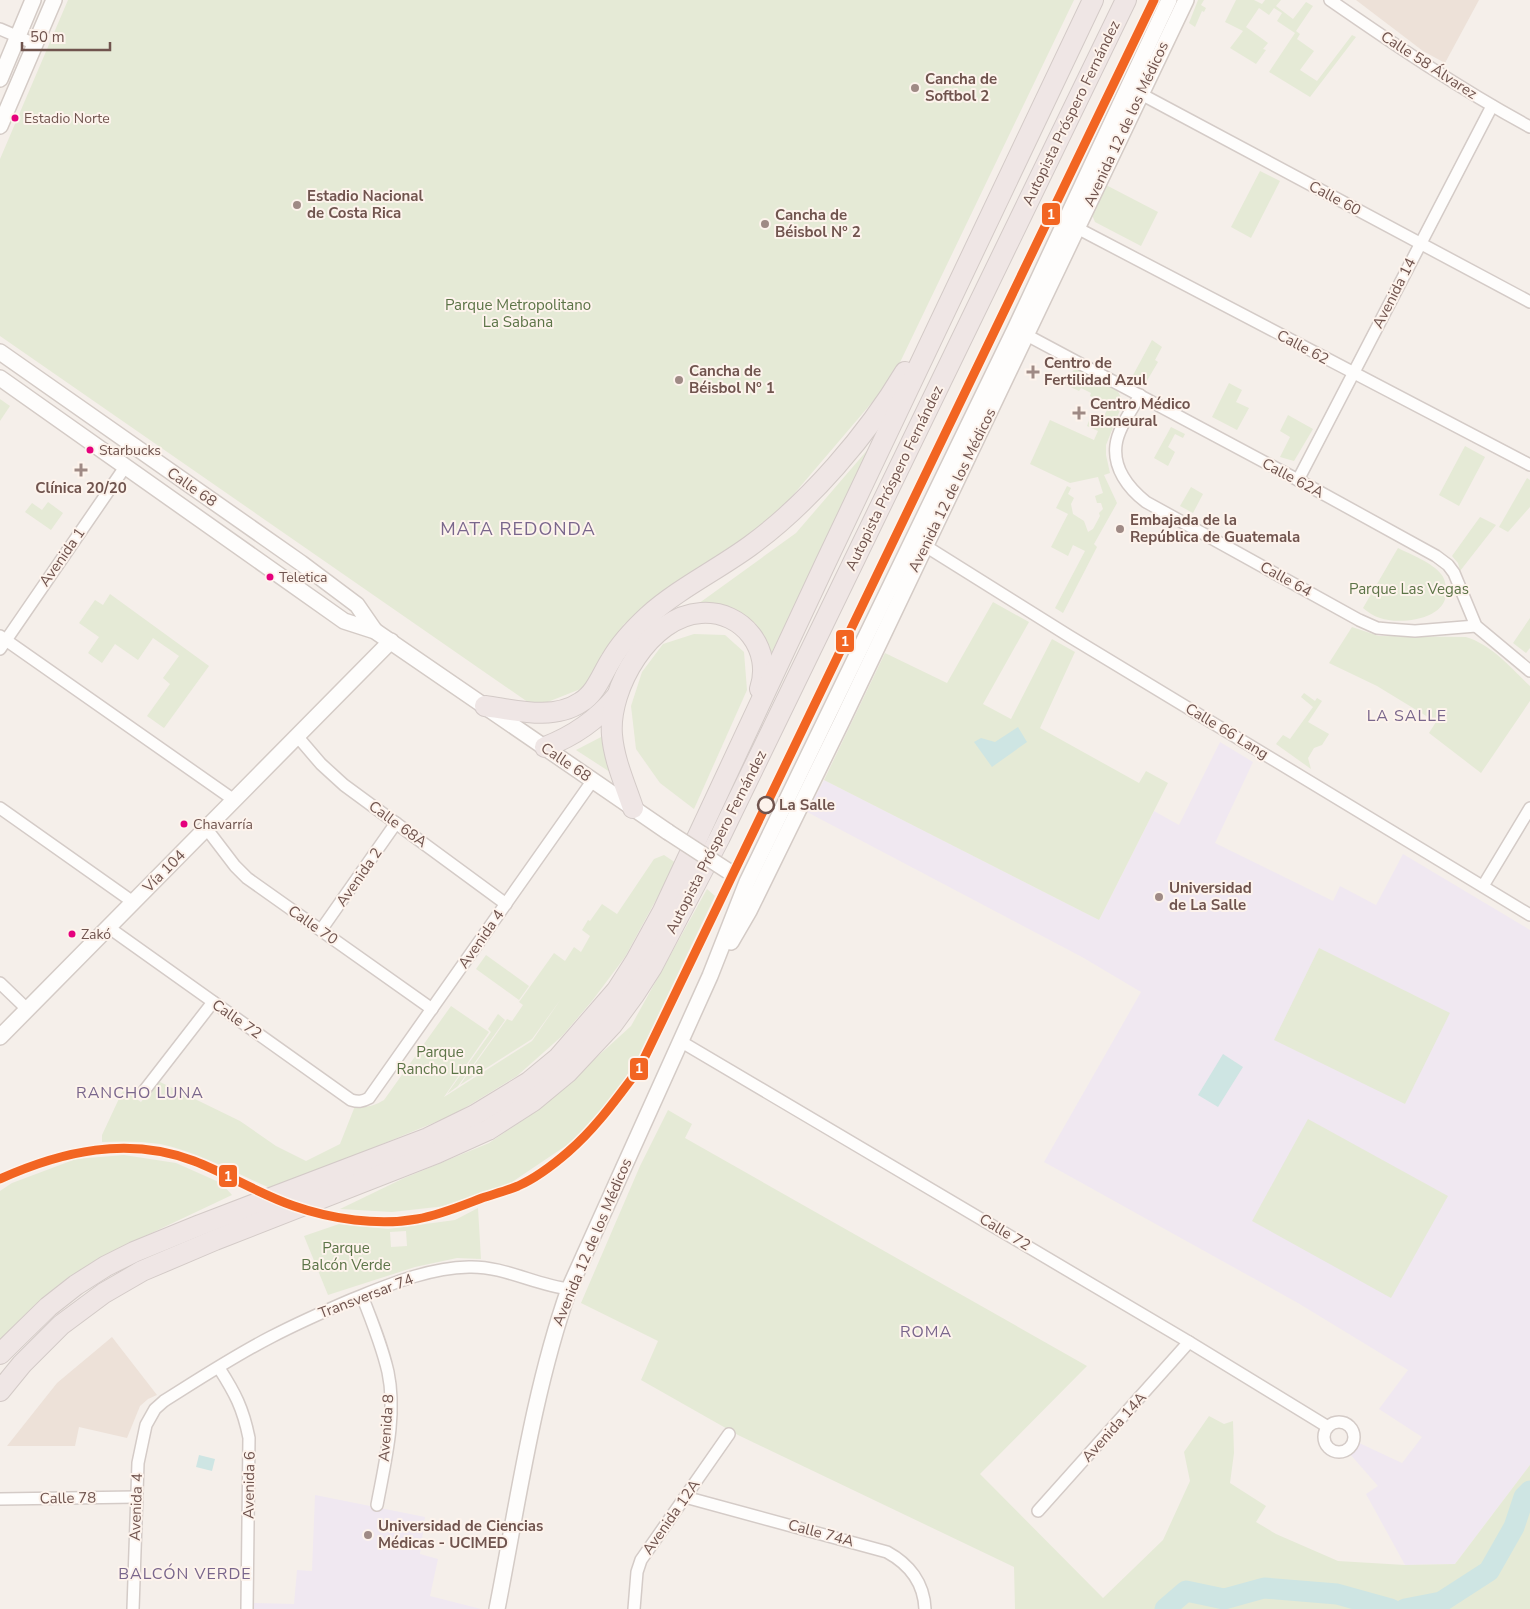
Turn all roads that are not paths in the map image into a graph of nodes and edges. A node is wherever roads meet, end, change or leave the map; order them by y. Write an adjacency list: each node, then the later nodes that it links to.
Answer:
1 (33, 0): 10 (main road)
2 (54, 0): 11 (main road)
3 (1093, 0): 19 (highway, Autopista Próspero Fernández)
4 (1105, 0): 8 (highway)
5 (1169, 0): 21 (main road, Avenida 12 de los Médicos)
6 (1186, 0): 13 (main road, Avenida 12 de los Médicos)
7 (1330, 0): 14 (street, Calle 58 Álvarez)
8 (1122, 9): 68 (highway, Autopista Próspero Fernández)
9 (0, 29): 10 (street)
10 (18, 36): 11 (street); 12 (main road)
11 (35, 44): 15 (main road)
12 (0, 79)
13 (1141, 94): 17 (main road, Avenida 12 de los Médicos); 18 (street, Calle 60)
14 (1492, 106): 16 (street, Calle 58 Álvarez); 18 (street, Avenida 14)
15 (0, 126)
16 (1530, 127)
17 (1077, 228): 21 (main road, Avenida 12 de los Médicos); 23 (street, Calle 62)
18 (1420, 244): 20 (street, Calle 60); 23 (street, Avenida 14)
19 (972, 256): 36 (highway); 39 (highway, Autopista Próspero Fernández)
20 (1530, 302)
21 (1021, 332): 25 (street, Calle 62A); 29 (main road, Avenida 12 de los Médicos)
22 (0, 352): 31 (main road, Calle 68)
23 (1353, 373): 26 (street, Calle 62); 28 (street, Avenida 14)
24 (0, 378): 27 (main road, Calle 68)
25 (1140, 395): 28 (street, Calle 62A); 30 (street, Calle 64)
26 (1530, 465)
27 (126, 467): 31 (main road, Calle 68); 33 (street, Avenida 1)
28 (1298, 480): 30 (street, Calle 62A)
29 (920, 543): 47 (main road, Avenida 12 de los Médicos); 48 (street, Calle 66 Lang)
30 (1476, 626): 34 (street, Calle 62A)
31 (375, 631): 32 (main road, Calle 68)
32 (391, 641): 36 (main road, Calle 68); 37 (main road, Vía 104)
33 (2, 642): 41 (street)
34 (1530, 671)
35 (617, 695): 38 (highway); 39 (highway); 43 (highway)
36 (485, 706): 38 (main road, Calle 68)
37 (297, 736): 41 (main road, Vía 104); 45 (street, Calle 68A)
38 (545, 747): 40 (main road, Calle 68)
39 (734, 761): 66 (highway, Autopista Próspero Fernández)
40 (593, 780): 43 (main road, Calle 68); 50 (street, Avenida 4)
41 (234, 800): 46 (main road, Vía 104)
42 (0, 808): 49 (street)
43 (633, 808): 47 (main road, Calle 68, bridge)
44 (1530, 808): 48 (street)
45 (396, 823): 50 (street, Calle 68A); 53 (street, Avenida 2)
46 (206, 828): 49 (main road, Vía 104); 53 (street, Calle 70)
47 (754, 886): 54 (main road, Avenida 12 de los Médicos); 54 (main road, Avenida 12 de los Médicos)
48 (1483, 886): 51 (street, Calle 66 Lang)
49 (133, 902): 52 (main road, Vía 104)
50 (506, 904): 58 (street, Avenida 4)
51 (1530, 915)
52 (108, 927): 56 (street, Calle 72); 57 (main road, Vía 104)
53 (321, 930): 58 (street, Calle 70)
54 (710, 976): 60 (main road, Avenida 12 de los Médicos)
55 (0, 983): 57 (street)
56 (213, 1002): 61 (street); 62 (street, Calle 72)
57 (27, 1009): 59 (main road, Vía 104)
58 (432, 1009): 62 (street, Avenida 4)
59 (0, 1037)
60 (680, 1041): 63 (main road, Avenida 12 de los Médicos); 65 (street, Calle 72)
61 (144, 1092)
62 (368, 1098)
63 (569, 1289): 64 (street, Transversar 74); 79 (main road, Avenida 12 de los Médicos)
64 (362, 1296): 67 (street, Transversar 74); 75 (street, Avenida 8)
65 (1189, 1342): 70 (street, Calle 72); 76 (street, Avenida 14A)
66 (0, 1354)
67 (219, 1368): 69 (street, Transversar 74); 78 (street, Avenida 6)
68 (0, 1391)
69 (155, 1409): 72 (street, Avenida 4)
70 (1328, 1427)
71 (729, 1434): 73 (street, Avenida 12A)
72 (136, 1497): 74 (street, Calle 78); 77 (street, Avenida 4)
73 (685, 1497): 80 (street, Avenida 12A); 81 (street, Calle 74A)
74 (0, 1500)
75 (377, 1505)
76 (1038, 1511)
77 (132, 1609)
78 (247, 1609)
79 (498, 1609)
80 (634, 1609)
81 (925, 1609)

